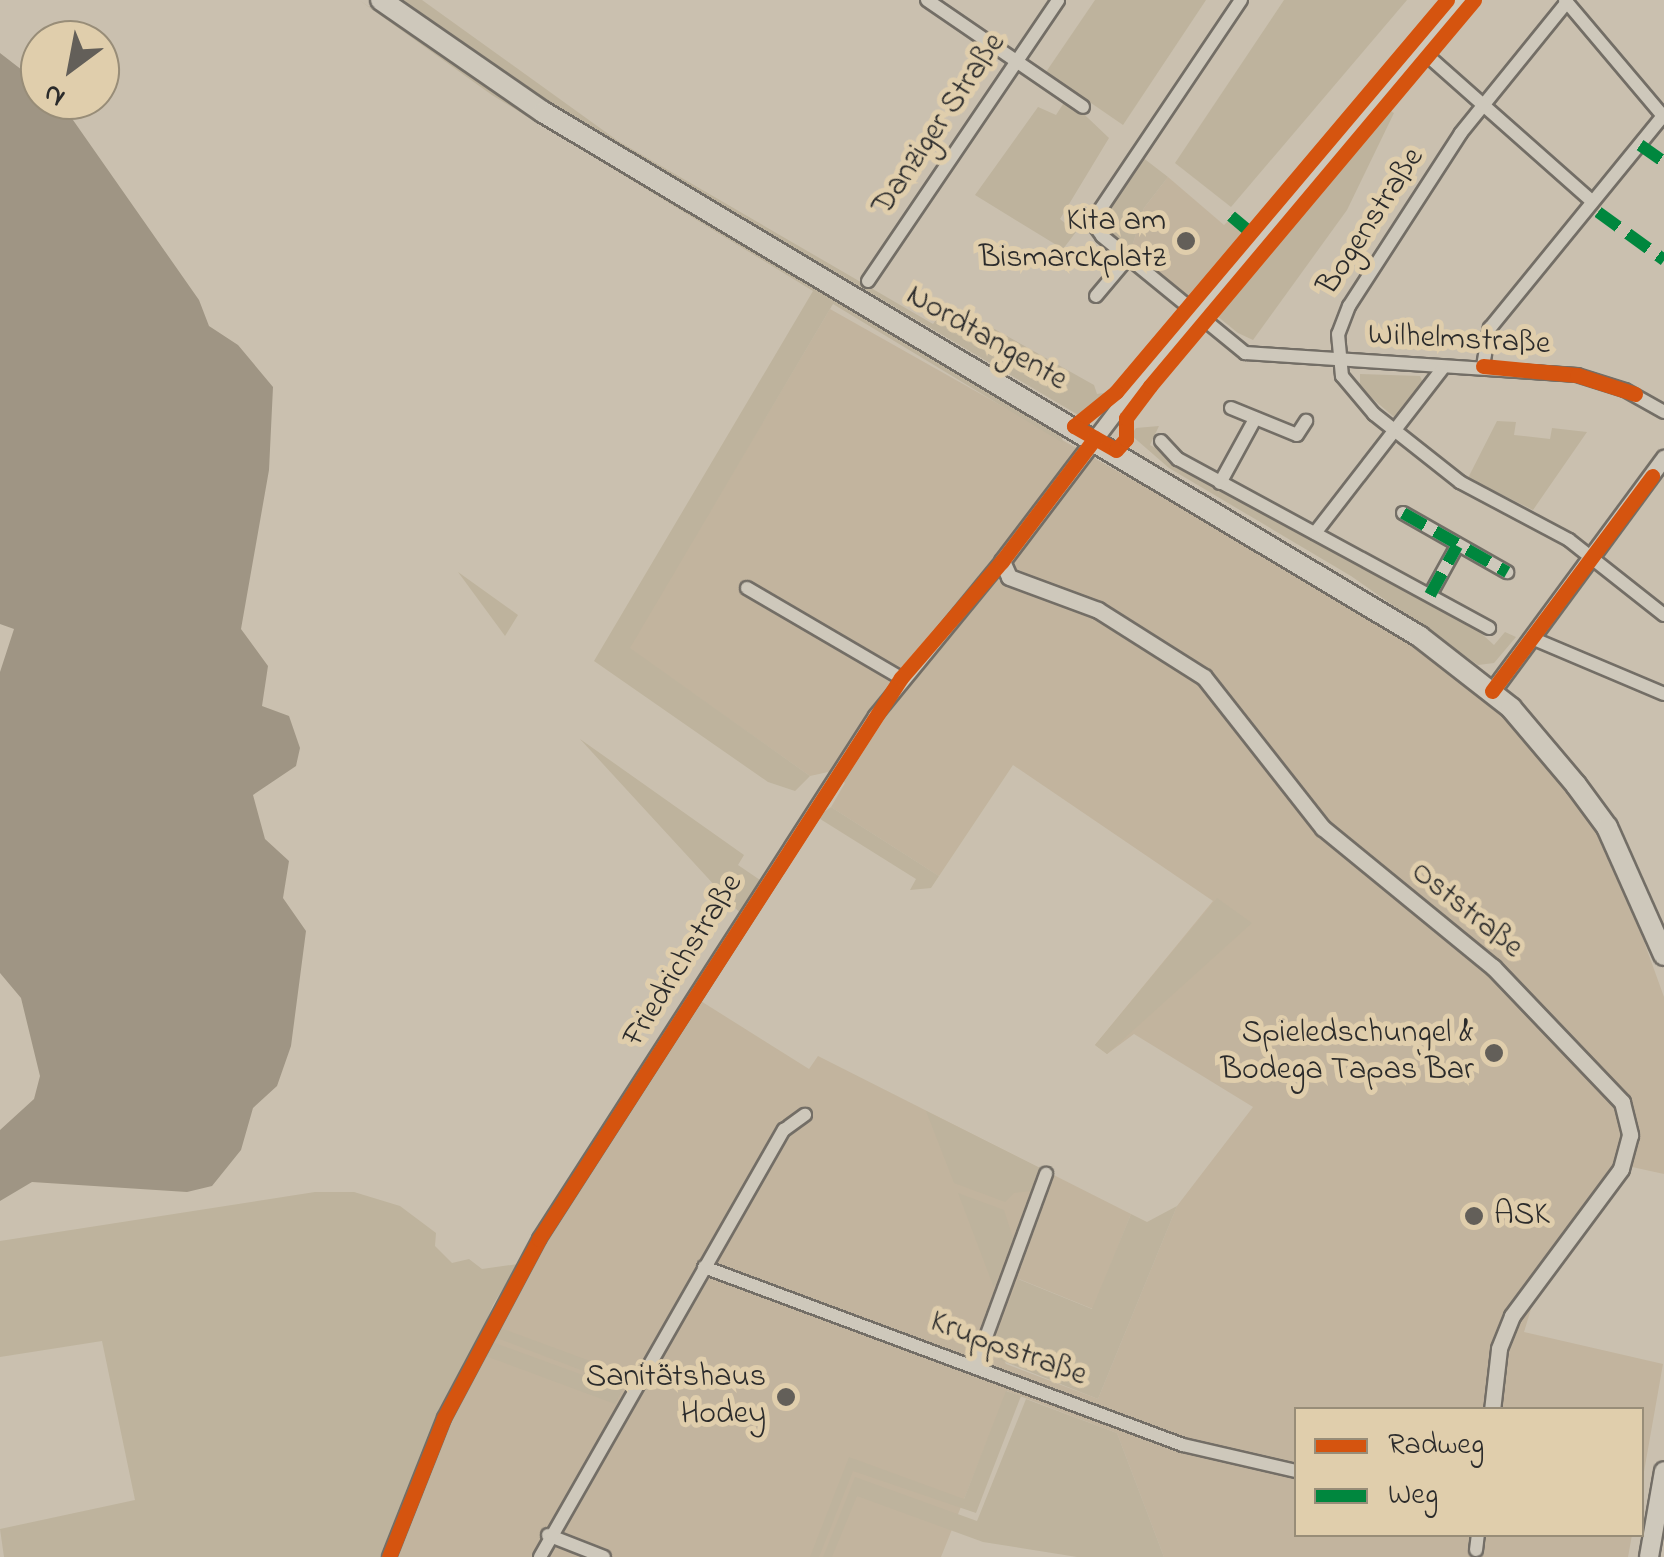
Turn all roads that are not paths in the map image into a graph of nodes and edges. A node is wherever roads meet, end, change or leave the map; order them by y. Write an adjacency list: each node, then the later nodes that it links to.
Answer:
1 (381, 0): 25 (main road, Nordtangente)
2 (927, 0): 8 (street)
3 (1058, 0): 8 (street, Danziger Straße)
4 (1242, 0): 13 (street, Wilhelmstraße)
5 (1461, 0): 7 (street, Friedrichstraße)
6 (1566, 1): 10 (street, Bogenstraße); 11 (street)
7 (1420, 49): 10 (street); 16 (street, Friedrichstraße)
8 (1018, 59): 9 (street); 14 (street, Danziger Straße)
9 (1083, 107)
10 (1481, 107): 12 (street); 17 (street, Bogenstraße)
11 (1664, 116): 12 (street)
12 (1592, 201): 18 (street)
13 (1128, 258): 15 (street); 16 (street, Wilhelmstraße)
14 (868, 281)
15 (1096, 296)
16 (1198, 314): 17 (street, Wilhelmstraße); 25 (street, Friedrichstraße)
17 (1340, 363): 19 (street, Wilhelmstraße); 24 (street)
18 (1483, 366): 19 (street, Wilhelmstraße); 21 (street, Wilhelmstraße)
19 (1442, 369): 24 (street)
20 (1231, 408): 22 (street)
21 (1664, 412)
22 (1254, 421): 23 (street); 28 (street)
23 (1306, 421)
24 (1394, 430): 30 (street); 32 (street)
25 (1095, 438): 33 (street, Friedrichstraße); 41 (main road, Nordtangente)
26 (1161, 441): 28 (street)
27 (1664, 458): 32 (street)
28 (1220, 482): 30 (street)
29 (1403, 512): 31 (street)
30 (1315, 533): 36 (street)
31 (1457, 546): 34 (street); 36 (street)
32 (1593, 560): 37 (street); 39 (street)
33 (1002, 561): 40 (street, Friedrichstraße); 48 (street, Oststraße)
34 (1506, 572)
35 (747, 588): 40 (street)
36 (1430, 595): 38 (street)
37 (1664, 615)
38 (1489, 628)
39 (1534, 638): 41 (street); 42 (street)
40 (901, 678): 55 (street, Friedrichstraße)
41 (1492, 691): 43 (main road, Nordtangente)
42 (1664, 694)
43 (1664, 955)
44 (805, 1114): 46 (street)
45 (1046, 1174): 47 (street)
46 (704, 1267): 47 (street, Kruppstraße); 52 (street)
47 (975, 1366): 50 (street, Kruppstraße)
48 (1492, 1407)
49 (1664, 1470): 51 (main road)
50 (1294, 1471)
51 (1655, 1503): 58 (main road)
52 (548, 1535): 56 (street); 57 (street)
53 (1478, 1537): 54 (street)
54 (1476, 1550)
55 (390, 1557)
56 (540, 1557)
57 (604, 1557)
58 (1649, 1557)

